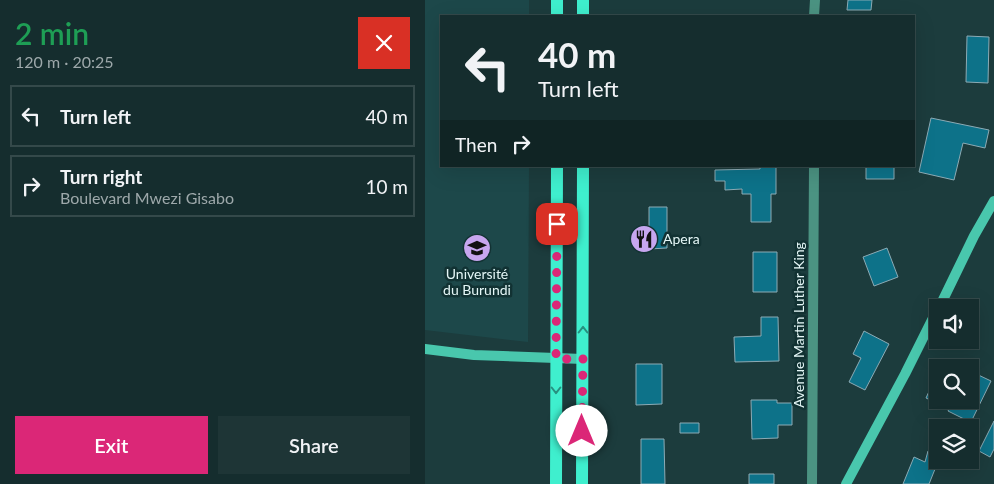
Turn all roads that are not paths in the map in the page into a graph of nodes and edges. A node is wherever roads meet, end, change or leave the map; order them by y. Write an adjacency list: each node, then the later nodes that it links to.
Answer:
1 (557, 0): 4 (main road)
2 (583, 0): 5 (main road)
3 (815, 0): 6 (street)
4 (557, 15)
5 (583, 15)
6 (815, 15)
7 (557, 167): 14 (main road)
8 (583, 167): 15 (main road, one-way to 8)
9 (814, 167): 18 (street, Avenue Martin Luther King)
10 (994, 201): 11 (street)
11 (942, 299)
12 (929, 326): 19 (street)
13 (425, 349): 14 (street)
14 (556, 359): 15 (street); 16 (main road, one-way to 16)
15 (583, 359): 17 (main road)
16 (556, 484)
17 (582, 484)
18 (812, 484)
19 (846, 484)

